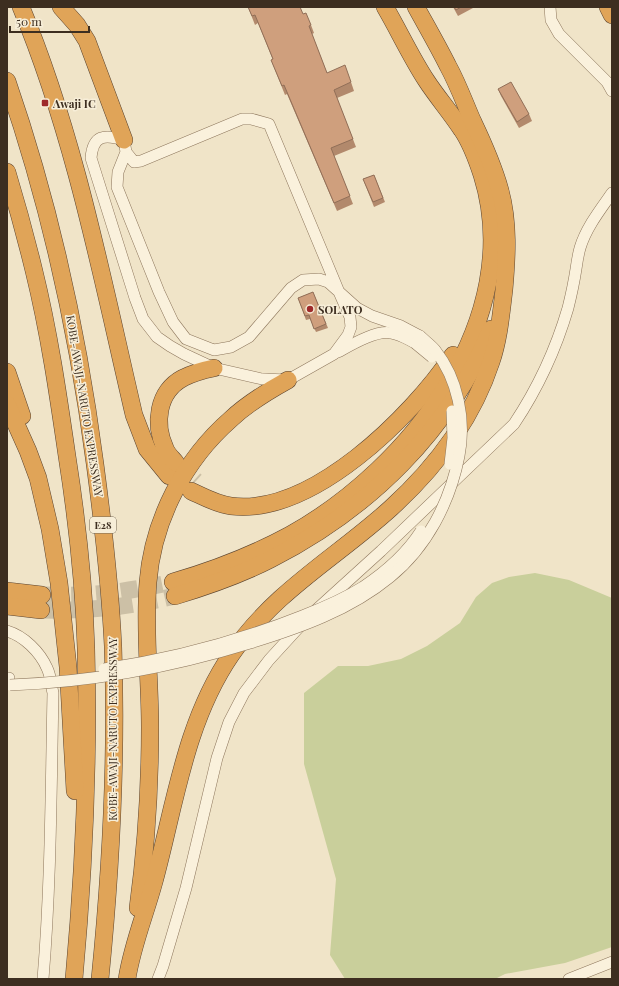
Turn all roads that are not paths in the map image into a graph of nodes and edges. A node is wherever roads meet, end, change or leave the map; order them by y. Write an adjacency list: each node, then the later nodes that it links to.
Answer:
1 (21, 7): 18 (highway)
2 (61, 7): 10 (highway)
3 (385, 7): 15 (highway)
4 (416, 7): 14 (highway)
5 (550, 7): 9 (street)
6 (608, 7): 7 (highway)
7 (612, 15)
8 (7, 81): 33 (highway, KOBE-AWAJI-NARUTO EXPRESSWAY / E28)
9 (612, 91)
10 (125, 146): 13 (street); 13 (street); 18 (street)
11 (7, 172): 28 (highway, E28)
12 (612, 193): 35 (street)
13 (339, 292): 16 (street); 17 (street)
14 (503, 293): 15 (highway); 29 (highway)
15 (485, 298): 23 (highway)
16 (417, 340): 17 (street); 27 (street, bridge)
17 (334, 354): 20 (street)
18 (214, 368): 20 (street)
19 (7, 372): 22 (highway)
20 (288, 380): 29 (highway)
21 (7, 404): 22 (highway)
22 (38, 478): 28 (highway)
23 (193, 486)
24 (7, 591): 25 (highway)
25 (7, 606)
26 (7, 631): 31 (street)
27 (8, 682)
28 (82, 877): 32 (highway, E28)
29 (131, 956): 34 (highway)
30 (612, 962): 36 (street)
31 (43, 979)
32 (74, 979)
33 (100, 979)
34 (127, 979)
35 (158, 979)
36 (569, 979)

